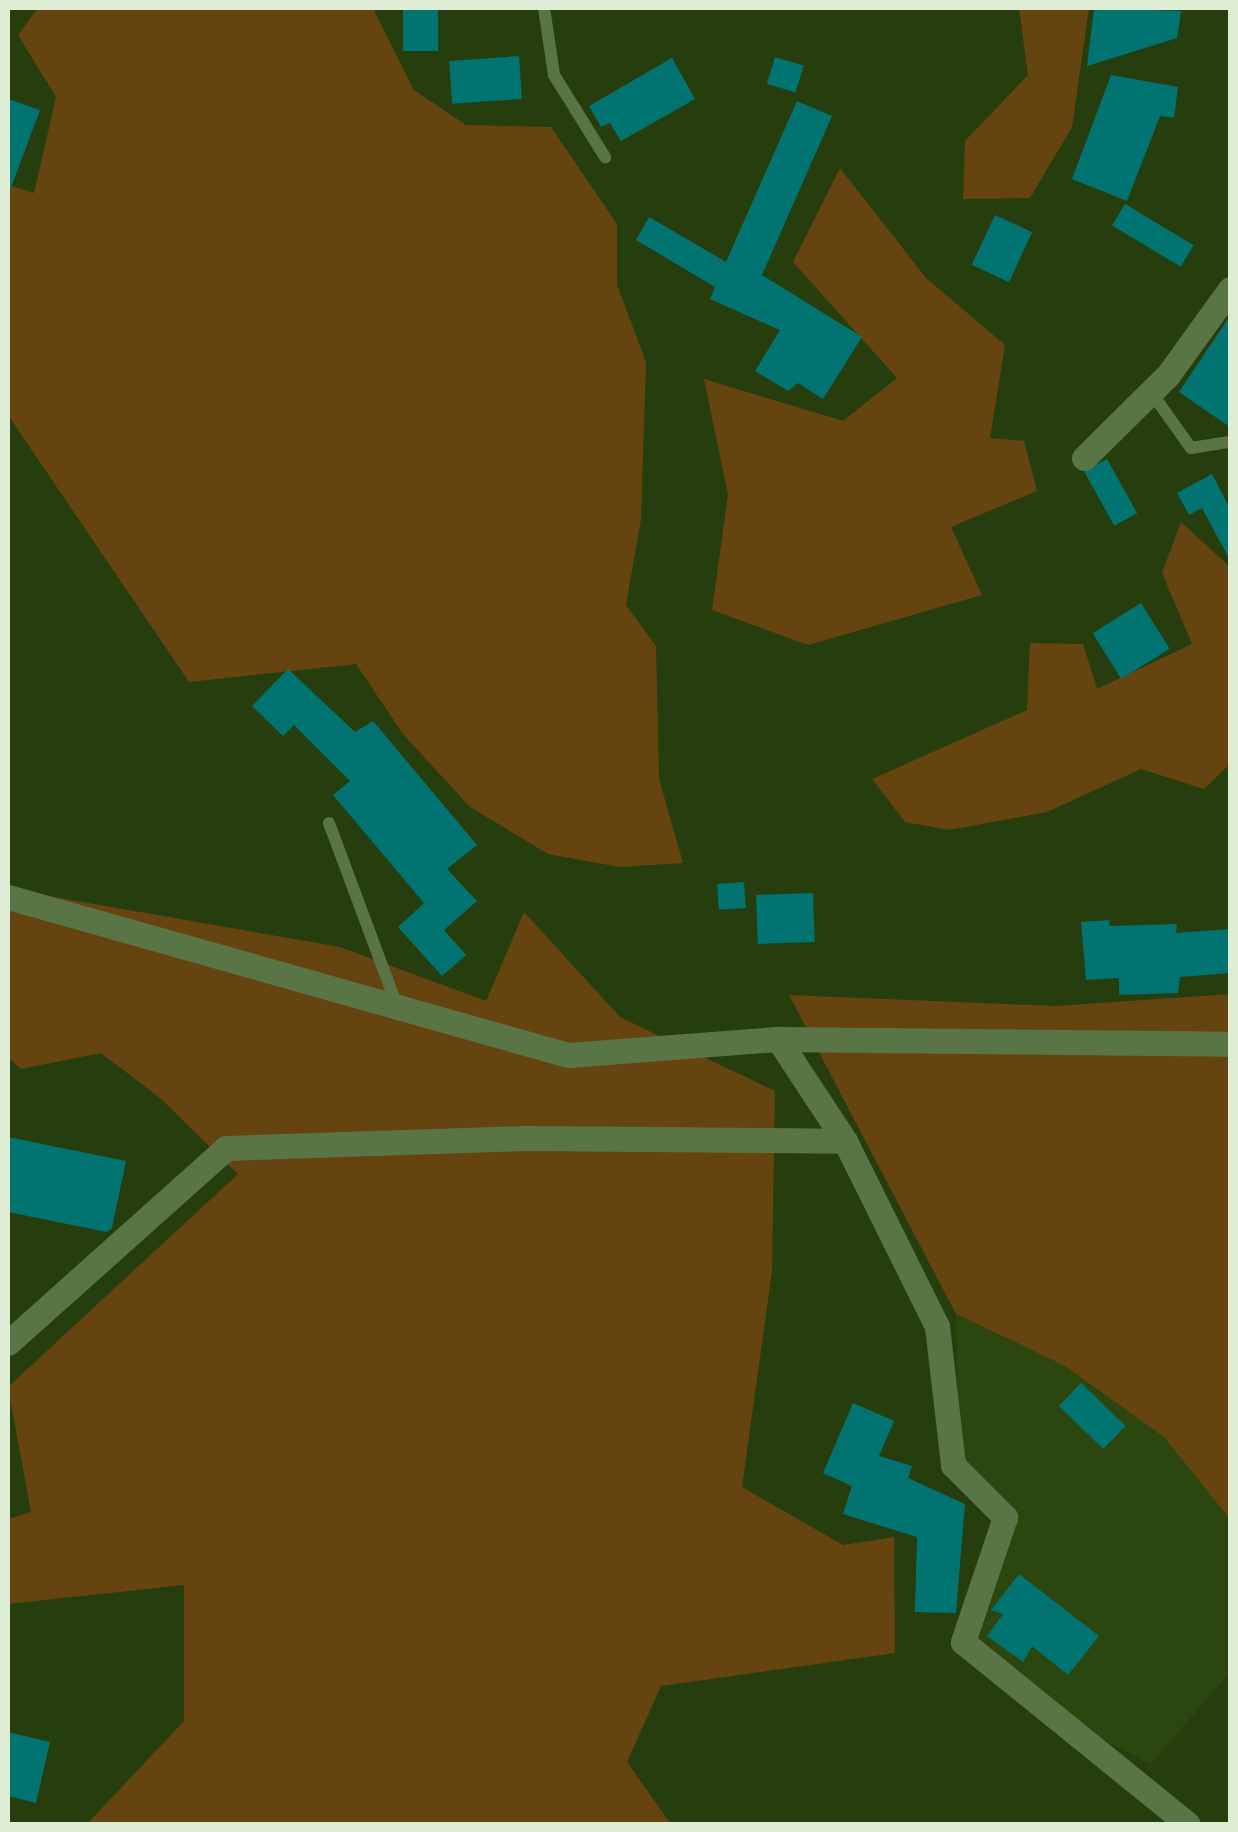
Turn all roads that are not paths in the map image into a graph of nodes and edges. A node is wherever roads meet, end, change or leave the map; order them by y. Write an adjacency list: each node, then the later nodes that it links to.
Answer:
1 (544, 8): 2 (lane)
2 (604, 157)
3 (1230, 289): 4 (street)
4 (1150, 392): 5 (lane); 6 (street)
5 (1230, 442)
6 (1084, 458)
7 (329, 823): 9 (lane)
8 (8, 896): 9 (street)
9 (397, 1006): 10 (street)
10 (778, 1038): 11 (street); 12 (street)
11 (1230, 1044)
12 (844, 1141): 13 (street); 14 (street)
13 (8, 1342)
14 (1188, 1824)

